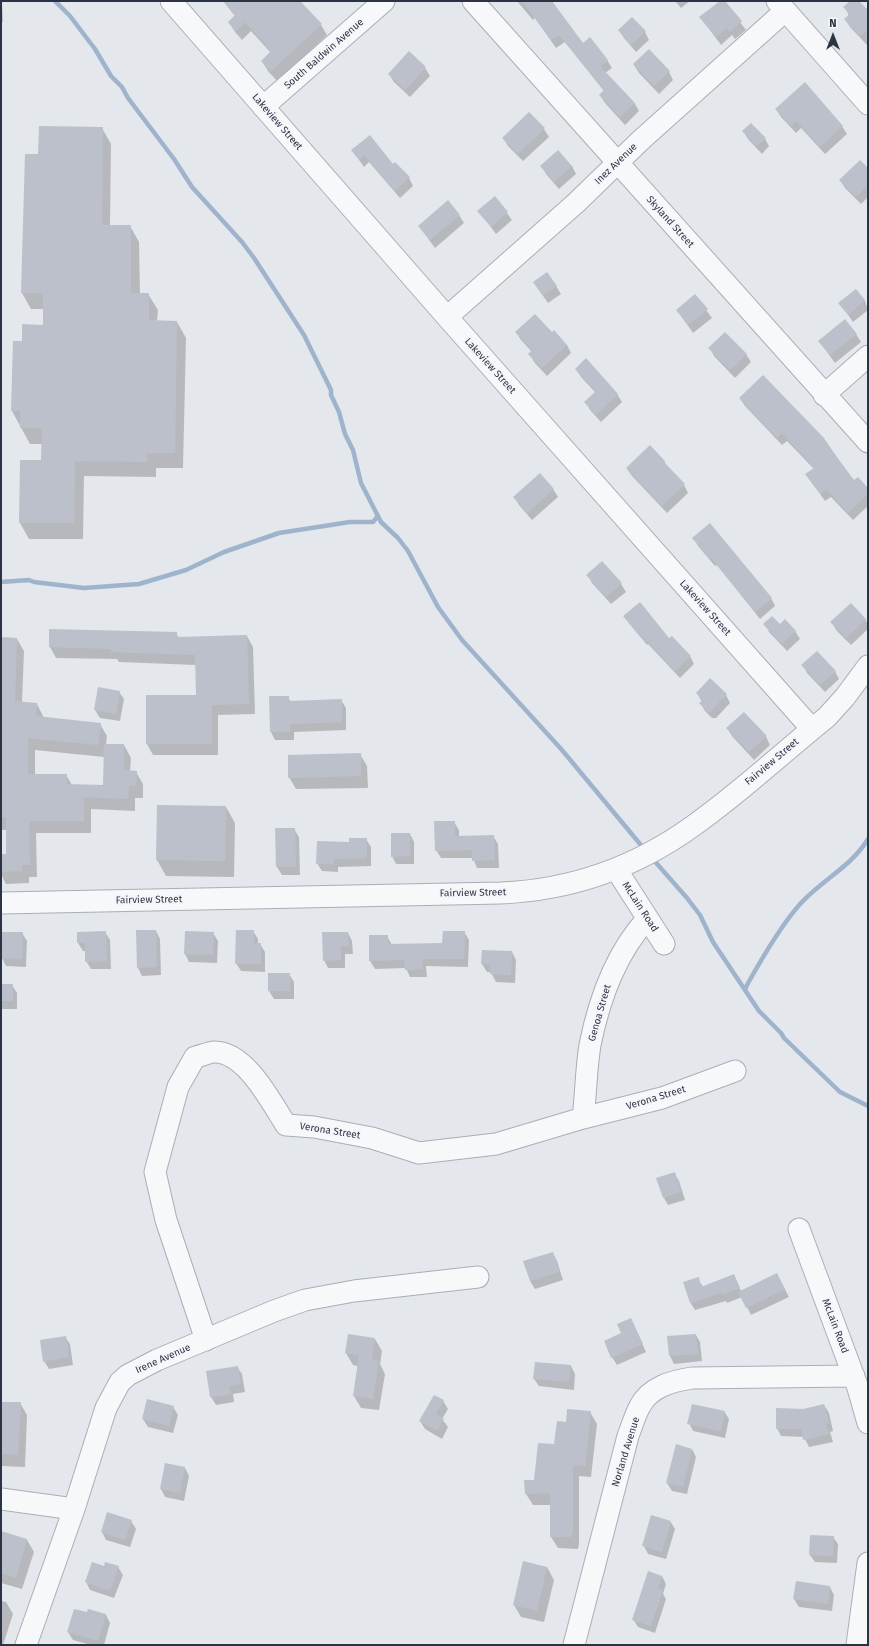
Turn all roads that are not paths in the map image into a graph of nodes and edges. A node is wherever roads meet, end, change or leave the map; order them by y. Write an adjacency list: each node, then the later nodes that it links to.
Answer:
1 (171, 1): 6 (street, Lakeview Street)
2 (384, 1): 6 (street, South Baldwin Avenue)
3 (473, 1): 7 (street, Skyland Street)
4 (781, 6): 5 (street); 7 (street, Inez Avenue)
5 (868, 104)
6 (263, 107): 8 (street, Lakeview Street)
7 (618, 163): 8 (street, Inez Avenue); 10 (street, Skyland Street)
8 (447, 317): 13 (street, Lakeview Street)
9 (868, 356): 10 (street)
10 (824, 395): 11 (street, Skyland Street)
11 (868, 442)
12 (868, 666): 13 (street, Fairview Street)
13 (812, 729): 14 (street, Fairview Street)
14 (616, 869): 15 (street, Fairview Street); 16 (street, McLain Road)
15 (1, 903)
16 (647, 919): 17 (street, McLain Road); 19 (street, Genoa Street)
17 (664, 944)
18 (735, 1071): 19 (street, Verona Street)
19 (583, 1118): 22 (street, Verona Street)
20 (799, 1229): 23 (street, McLain Road)
21 (478, 1277): 22 (street, Irene Avenue)
22 (206, 1340): 26 (street, Irene Avenue)
23 (854, 1376): 24 (street, McLain Road); 29 (street, Norland Avenue)
24 (868, 1424)
25 (1, 1499): 26 (street)
26 (74, 1509): 28 (street, Irene Avenue)
27 (868, 1563): 30 (street)
28 (26, 1645)
29 (574, 1645)
30 (857, 1645)

